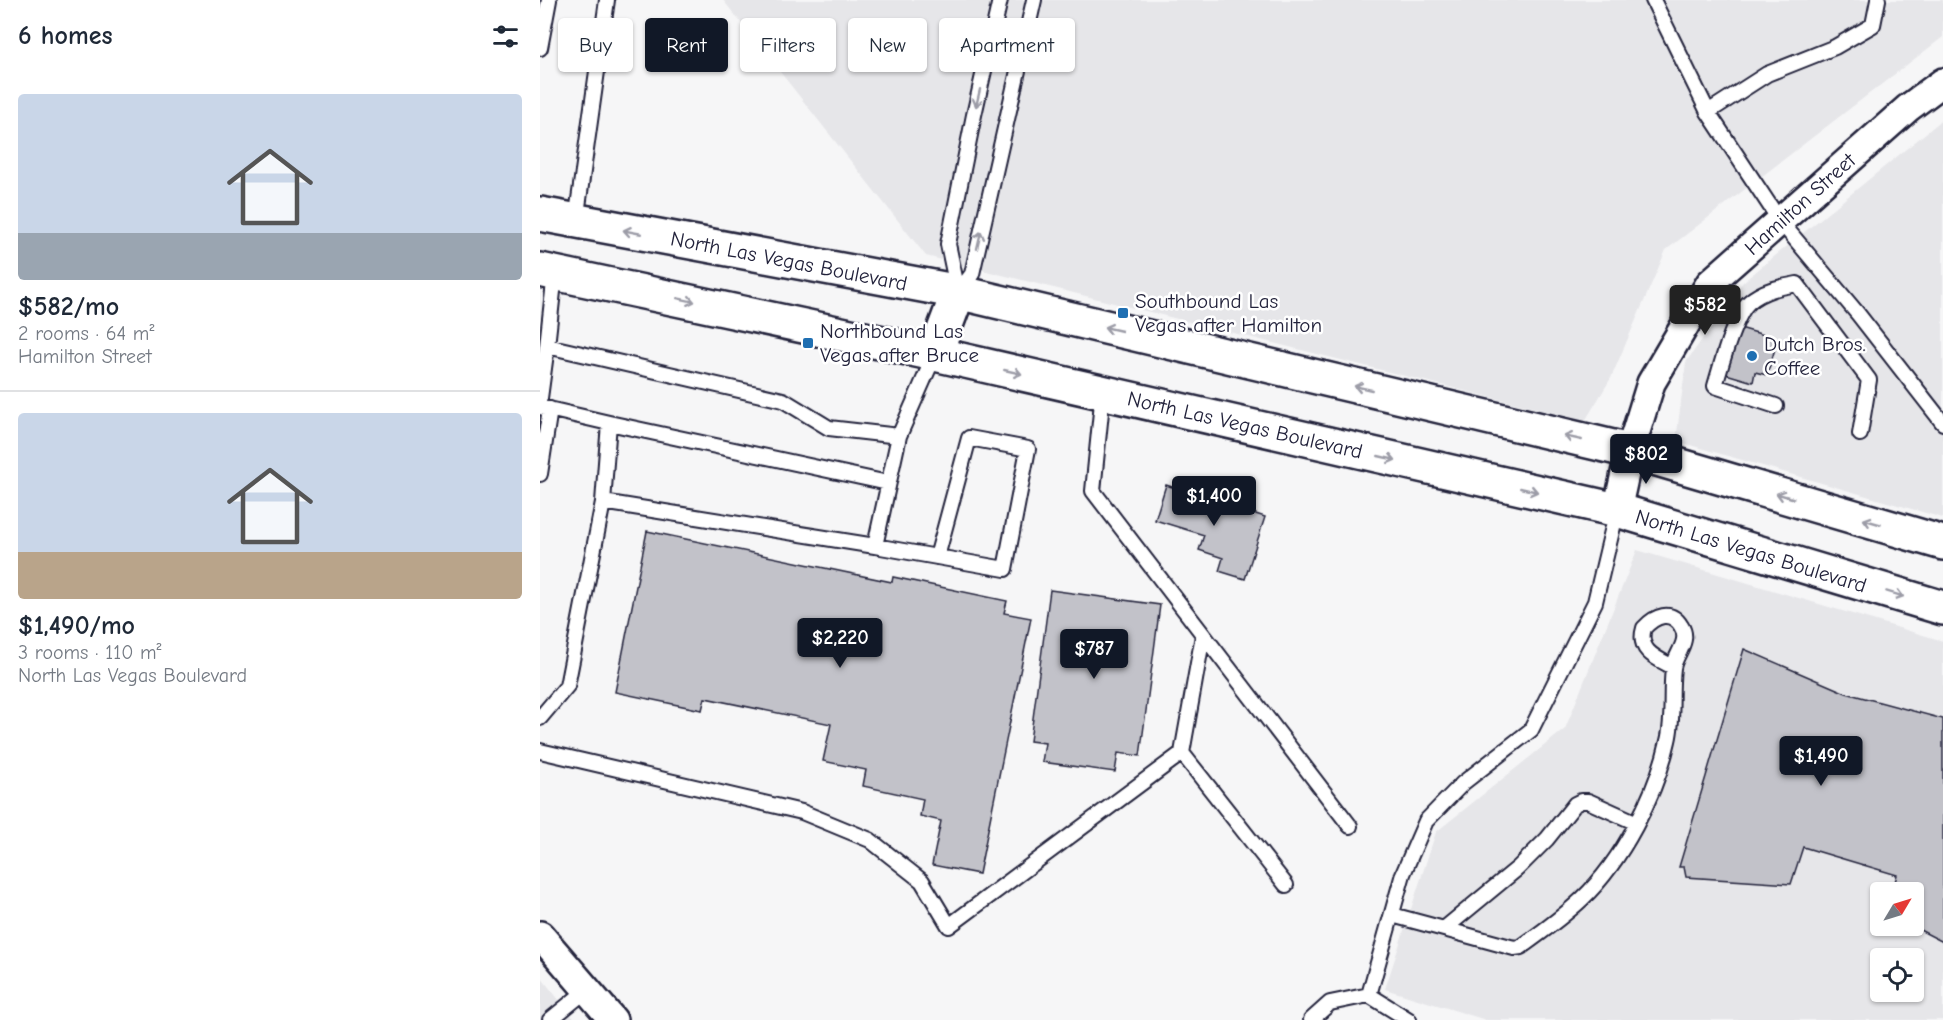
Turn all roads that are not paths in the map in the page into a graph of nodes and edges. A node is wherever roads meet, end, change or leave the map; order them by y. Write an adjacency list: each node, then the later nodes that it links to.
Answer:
1 (549, 0): 7 (lane)
2 (608, 0): 11 (lane)
3 (1000, 0): 14 (lane, one-way to 14)
4 (1034, 0): 14 (lane, one-way to 4)
5 (1653, 0): 9 (lane)
6 (1878, 0): 9 (lane)
7 (540, 48)
8 (1943, 82): 12 (street, Hamilton Street)
9 (1708, 112): 12 (lane)
10 (540, 214): 11 (main road, North Las Vegas Boulevard)
11 (575, 221): 14 (main road, North Las Vegas Boulevard, one-way to 11)
12 (1780, 221): 22 (lane); 25 (street, Hamilton Street)
13 (548, 271): 15 (lane); 16 (main road, North Las Vegas Boulevard, one-way to 16)
14 (958, 293): 16 (main road); 25 (main road, North Las Vegas Boulevard, one-way to 14)
15 (544, 353): 18 (lane); 24 (lane)
16 (935, 354): 17 (main road, North Las Vegas Boulevard, one-way to 17); 24 (lane)
17 (1104, 392): 29 (main road, North Las Vegas Boulevard, one-way to 29); 34 (lane)
18 (540, 398)
19 (1776, 406): 23 (lane)
20 (545, 408): 21 (lane); 26 (lane)
21 (609, 423): 27 (lane); 28 (lane)
22 (1943, 423)
23 (1860, 434)
24 (899, 435): 27 (lane)
25 (1630, 451): 29 (street, Hamilton Street); 30 (main road, North Las Vegas Boulevard, one-way to 25)
26 (540, 474)
27 (888, 483): 31 (lane)
28 (603, 502): 31 (lane); 36 (lane)
29 (1617, 510): 33 (main road, North Las Vegas Boulevard, one-way to 33); 42 (lane)
30 (1943, 543)
31 (875, 546): 32 (lane)
32 (937, 557): 32 (lane)
33 (1943, 608)
34 (1203, 635): 38 (lane); 40 (lane)
35 (1673, 667): 39 (lane)
36 (540, 718)
37 (540, 752): 38 (lane)
38 (1182, 753): 41 (lane)
39 (1637, 824): 43 (lane); 43 (lane)
40 (1350, 826)
41 (1286, 885)
42 (1392, 915): 43 (lane); 46 (lane)
43 (1444, 929)
44 (540, 935): 45 (street)
45 (588, 989): 48 (lane); 49 (street)
46 (1369, 995): 47 (lane); 50 (lane)
47 (1320, 1017)
48 (550, 1020)
49 (613, 1020)
50 (1409, 1020)

